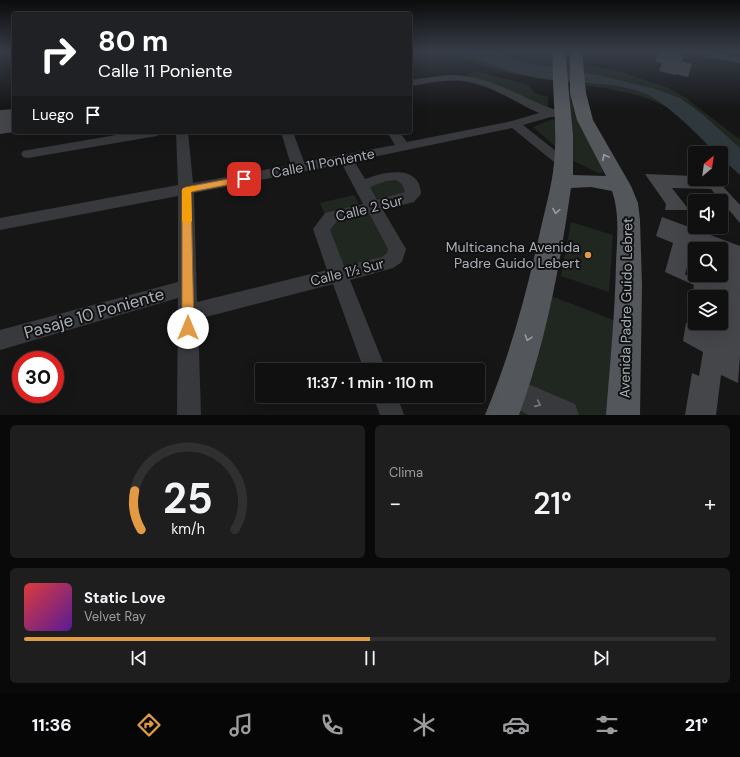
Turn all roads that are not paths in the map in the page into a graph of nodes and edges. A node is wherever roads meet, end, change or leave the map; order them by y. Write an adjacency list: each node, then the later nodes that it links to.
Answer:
1 (564, 70): 4 (main road)
2 (573, 70): 4 (main road)
3 (412, 83): 5 (street)
4 (570, 92): 5 (main road); 18 (main road, Avenida Padre Guido Lebret, one-way to 4)
5 (557, 115): 6 (street, Calle 11 Poniente); 17 (main road)
6 (514, 124): 13 (street, Calle 11 Poniente); 17 (street)
7 (82, 134): 12 (street)
8 (145, 134): 12 (street)
9 (182, 134): 20 (street)
10 (288, 134): 16 (street)
11 (394, 134): 13 (street)
12 (78, 145): 14 (street)
13 (403, 147): 15 (street, Calle 11 Poniente)
14 (28, 154)
15 (346, 159): 16 (street, Calle 11 Poniente); 19 (street, Calle 1½ Sur)
16 (299, 168): 20 (street, Calle 11 Poniente)
17 (562, 174): 18 (main road); 29 (main road, one-way to 29)
18 (610, 184): 33 (main road, Avenida Padre Guido Lebret)
19 (362, 185): 21 (street, Calle 1½ Sur); 21 (street, Calle 2 Sur)
20 (186, 190): 22 (street, Calle 11 Poniente); 24 (street)
21 (374, 208): 23 (street, Calle 2 Sur); 23 (street, Calle 1½ Sur)
22 (0, 224)
23 (340, 274): 25 (street, Calle 1½ Sur); 27 (street, Calle 2 Sur)
24 (188, 287): 25 (street); 26 (street, Pasaje 10 Poniente)
25 (188, 313): 30 (street)
26 (0, 340)
27 (372, 363)
28 (388, 403): 31 (street)
29 (507, 404): 32 (street, one-way to 32)
30 (189, 415)
31 (392, 415)
32 (564, 415)
33 (623, 415)

